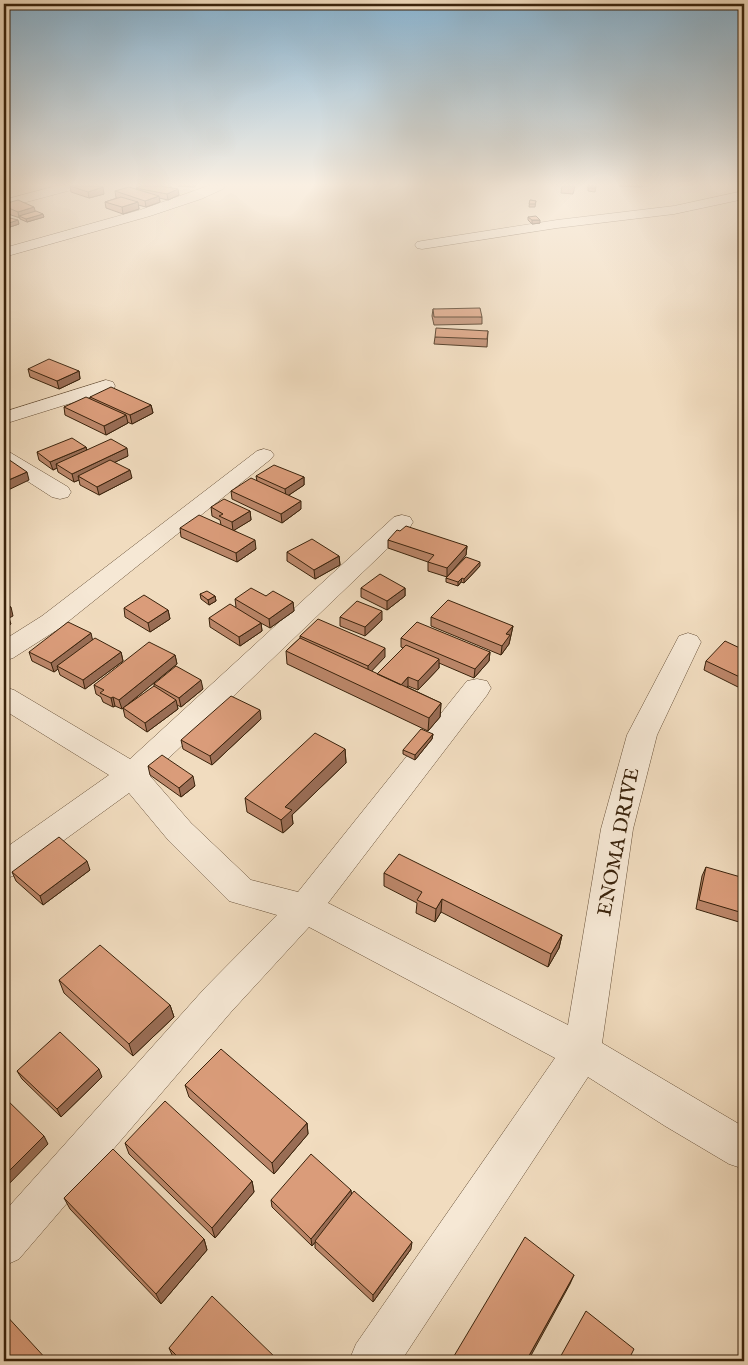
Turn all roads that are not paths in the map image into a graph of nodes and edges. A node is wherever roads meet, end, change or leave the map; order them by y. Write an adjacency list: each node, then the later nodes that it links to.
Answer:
1 (106, 386): 2 (street)
2 (4, 418)
3 (264, 455): 8 (street)
4 (4, 457): 5 (street)
5 (60, 492)
6 (402, 522): 11 (street)
7 (688, 642): 14 (street, ENOMA DRIVE)
8 (4, 652)
9 (477, 688): 13 (street)
10 (4, 697): 11 (street)
11 (132, 776): 12 (street); 13 (street)
12 (4, 866)
13 (305, 908): 14 (street); 16 (street)
14 (582, 1052): 15 (street); 17 (street)
15 (744, 1149)
16 (4, 1244)
17 (373, 1361)

